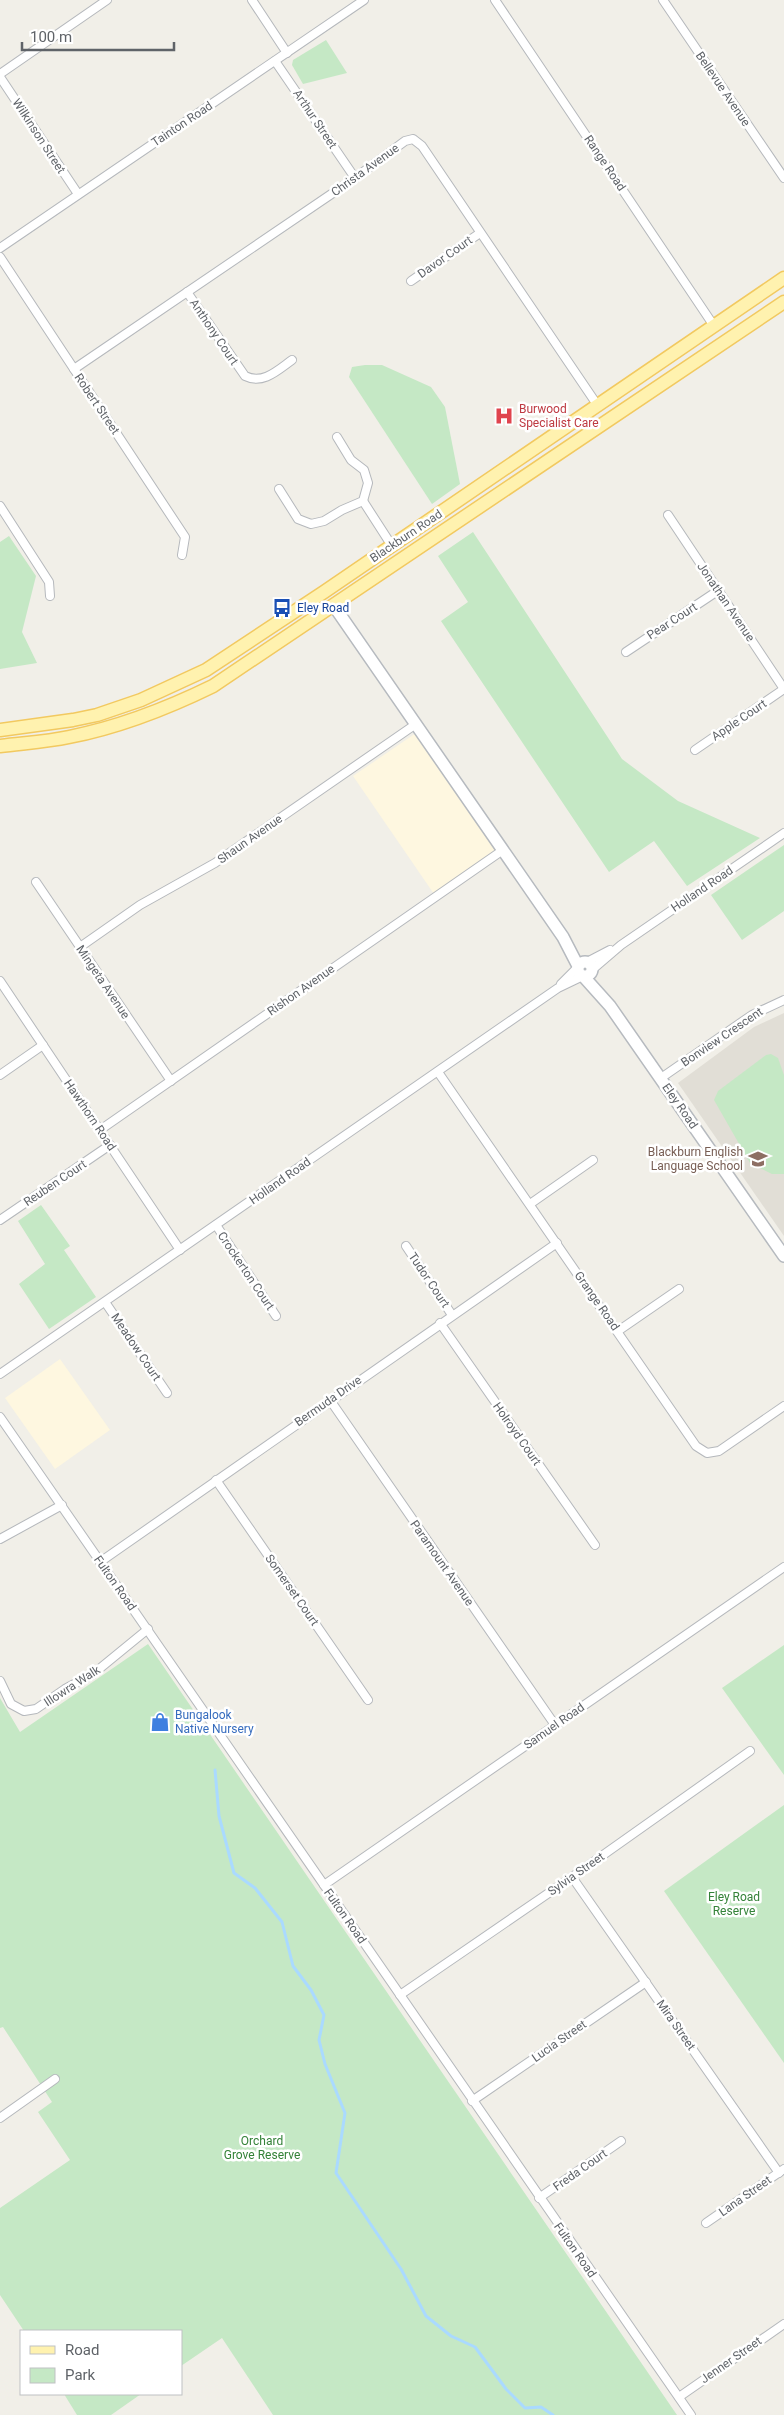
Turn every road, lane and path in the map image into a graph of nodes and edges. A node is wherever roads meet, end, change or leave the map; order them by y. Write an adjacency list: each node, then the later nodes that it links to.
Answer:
1 (107, 0): 8 (street)
2 (252, 0): 6 (street)
3 (364, 0): 6 (street, Tainton Road)
4 (495, 0): 19 (street, Range Road)
5 (663, 0): 10 (street, Bellevue Avenue)
6 (287, 52): 7 (street, Tainton Road)
7 (275, 61): 9 (street, Arthur Street); 11 (street, Tainton Road)
8 (0, 76): 11 (street, Wilkinson Street)
9 (355, 178): 12 (street, Christa Avenue); 17 (street, Christa Avenue)
10 (784, 178)
11 (78, 194): 13 (street, Tainton Road)
12 (480, 233): 16 (street, Davor Court); 22 (street, Christa Avenue)
13 (0, 248)
14 (0, 257): 21 (street, Robert Street)
15 (784, 278): 19 (main road, Blackburn Road)
16 (411, 281)
17 (187, 292): 20 (street, Anthony Court); 21 (street, Christa Avenue)
18 (784, 302): 23 (main road, Blackburn Road)
19 (714, 326): 22 (main road, Blackburn Road)
20 (292, 360)
21 (74, 369): 30 (street, Robert Street)
22 (598, 406): 23 (main road); 29 (main road, Blackburn Road)
23 (608, 420): 34 (main road, Blackburn Road)
24 (337, 437): 26 (street)
25 (279, 489): 26 (street)
26 (363, 501): 29 (street)
27 (0, 506): 33 (street)
28 (668, 515): 31 (street, Jonathan Avenue)
29 (392, 546): 32 (main road, Blackburn Road)
30 (182, 555)
31 (719, 590): 35 (street, Pear Court); 36 (street, Jonathan Avenue)
32 (324, 592): 34 (main road); 38 (main road, Blackburn Road)
33 (50, 596)
34 (334, 606): 37 (main road, Eley Road); 39 (main road, Blackburn Road)
35 (626, 652)
36 (784, 689): 40 (street, Apple Court)
37 (416, 724): 42 (main road, Eley Road); 44 (street, Shaun Avenue)
38 (0, 730)
39 (0, 746)
40 (695, 750)
41 (784, 833): 45 (street, Holland Road)
42 (503, 850): 45 (main road, Eley Road); 52 (street, Rishon Avenue)
43 (36, 882): 44 (street, Mingeta Avenue)
44 (80, 947): 52 (street, Mingeta Avenue)
45 (585, 968): 49 (street, Holland Road); 51 (main road, Eley Road)
46 (0, 981): 48 (street, Hawthorn Road)
47 (784, 1000): 51 (street, Bonview Crescent)
48 (43, 1045): 50 (street); 53 (street, Hawthorn Road)
49 (438, 1072): 56 (street, Grange Road); 58 (street, Holland Road)
50 (0, 1075)
51 (661, 1078): 62 (main road, Eley Road)
52 (170, 1081): 53 (street, Rishon Avenue)
53 (100, 1130): 54 (street, Hawthorn Road)
54 (110, 1145): 57 (street, Reuben Court); 61 (street, Hawthorn Road)
55 (592, 1160): 56 (street)
56 (530, 1204): 59 (street, Grange Road)
57 (0, 1220)
58 (216, 1225): 61 (street, Holland Road); 66 (street, Crockerton Court)
59 (556, 1243): 65 (street, Bermuda Drive); 68 (street, Grange Road)
60 (406, 1246): 65 (street, Tudor Court)
61 (180, 1250): 64 (street, Holland Road)
62 (784, 1256)
63 (679, 1289): 68 (street)
64 (105, 1302): 69 (street, Holland Road); 70 (street, Meadow Court)
65 (452, 1315): 67 (street, Bermuda Drive)
66 (276, 1316)
67 (440, 1323): 71 (street, Bermuda Drive); 77 (street, Holroyd Court)
68 (618, 1331): 72 (street, Grange Road)
69 (0, 1374)
70 (167, 1393)
71 (330, 1400): 74 (street, Bermuda Drive); 83 (street, Paramount Avenue)
72 (784, 1406)
73 (0, 1417): 75 (street, Fulton Road)
74 (216, 1480): 78 (street, Bermuda Drive); 82 (street, Somerset Court)
75 (62, 1505): 76 (street); 78 (street, Fulton Road)
76 (0, 1540)
77 (595, 1545)
78 (100, 1562): 80 (street, Fulton Road)
79 (784, 1567): 83 (street, Samuel Road)
80 (148, 1629): 81 (street, Illowra Walk); 86 (street, Fulton Road)
81 (0, 1681)
82 (368, 1700)
83 (555, 1725): 86 (street, Samuel Road)
84 (750, 1751): 85 (street, Sylvia Street)
85 (572, 1877): 87 (street, Mira Street); 88 (street, Sylvia Street)
86 (324, 1885): 88 (street, Fulton Road)
87 (646, 1982): 90 (street, Lucia Street); 93 (street, Mira Street)
88 (400, 1995): 90 (street, Fulton Road)
89 (55, 2079): 91 (street)
90 (472, 2102): 94 (street, Fulton Road)
91 (0, 2118)
92 (621, 2141): 94 (street, Freda Court)
93 (782, 2171): 95 (street, Lana Street)
94 (539, 2198): 97 (street, Fulton Road)
95 (706, 2223)
96 (784, 2324): 97 (street, Jenner Street)
97 (679, 2397): 98 (street, Fulton Road)
98 (691, 2415)

